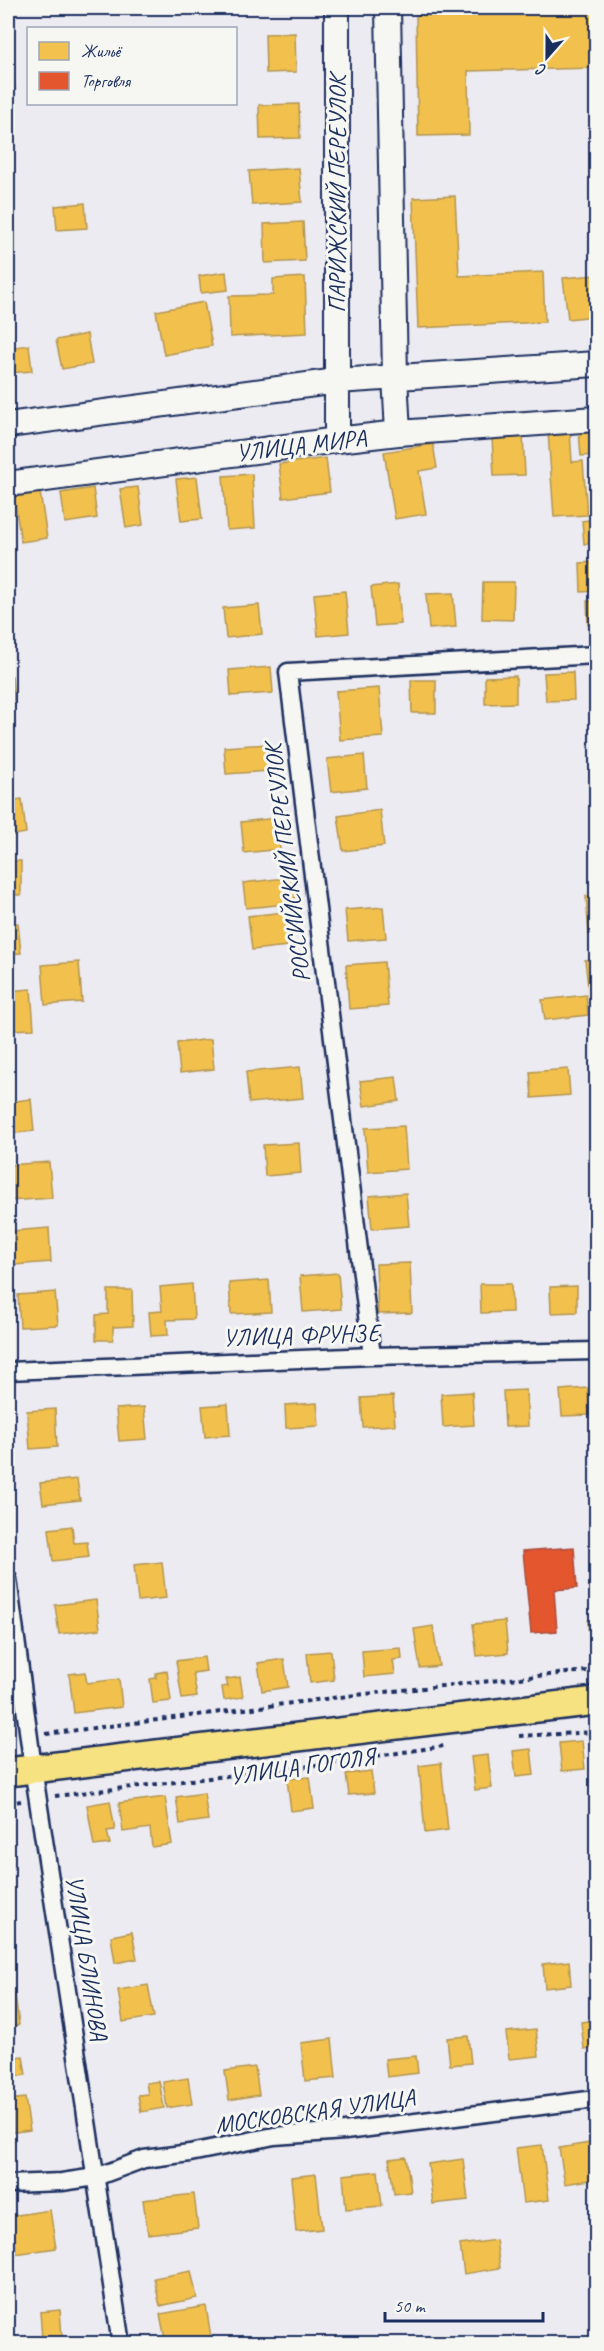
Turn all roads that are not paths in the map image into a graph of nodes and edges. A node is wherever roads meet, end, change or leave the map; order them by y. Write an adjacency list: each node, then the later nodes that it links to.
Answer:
1 (337, 8): 5 (street, ПАРИЖСКИЙ ПЕРЕУЛОК)
2 (388, 8): 4 (street)
3 (597, 364): 4 (street)
4 (395, 376): 5 (street); 8 (street)
5 (337, 381): 7 (street); 9 (street, ПАРИЖСКИЙ ПЕРЕУЛОК)
6 (597, 419): 8 (street, УЛИЦА МИРА)
7 (8, 425)
8 (398, 433): 9 (street, УЛИЦА МИРА)
9 (337, 440): 10 (street, УЛИЦА МИРА)
10 (8, 484)
11 (597, 655): 13 (street, РОССИЙСКИЙ ПЕРЕУЛОК)
12 (597, 1351): 13 (street, УЛИЦА ФРУНЗЕ)
13 (372, 1356): 14 (street, УЛИЦА ФРУНЗЕ)
14 (8, 1371)
15 (8, 1579): 17 (street, УЛИЦА БЛИНОВА)
16 (597, 1701): 17 (main road, УЛИЦА ГОГОЛЯ)
17 (20, 1770): 19 (street, УЛИЦА БЛИНОВА)
18 (597, 2099): 19 (street, МОСКОВСКАЯ УЛИЦА)
19 (96, 2176): 20 (street, МОСКОВСКАЯ УЛИЦА); 21 (street, УЛИЦА БЛИНОВА)
20 (8, 2184)
21 (121, 2343)

